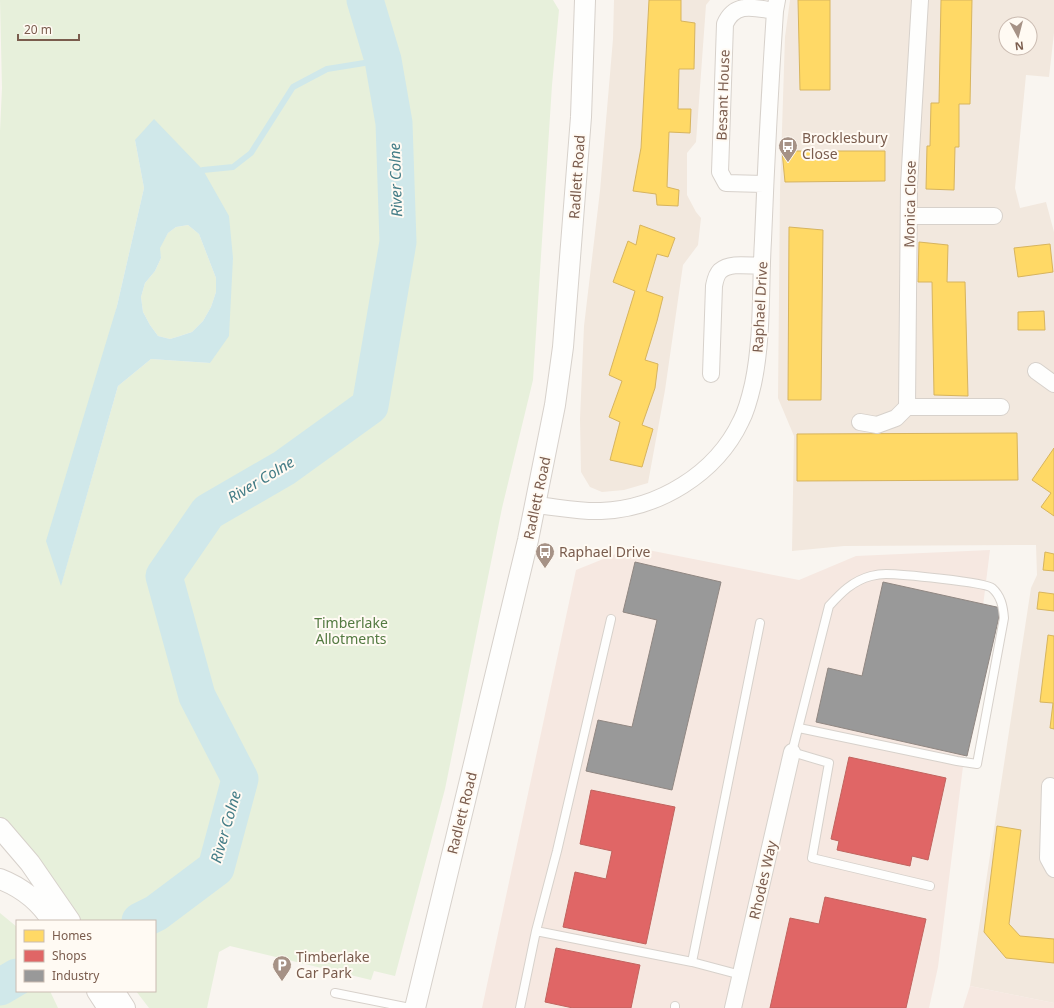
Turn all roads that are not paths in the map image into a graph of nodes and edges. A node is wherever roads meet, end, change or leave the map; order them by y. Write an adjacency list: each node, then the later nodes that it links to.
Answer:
1 (585, 0): 14 (street, Radlett Road)
2 (920, 0): 5 (street, Monica Close)
3 (776, 5): 4 (street, Raphael Drive); 4 (street, Besant House)
4 (764, 184): 7 (street, Raphael Drive)
5 (909, 216): 6 (street); 11 (street, Monica Close)
6 (994, 216)
7 (762, 266): 9 (street); 14 (street, Raphael Drive)
8 (1036, 371): 10 (street)
9 (711, 374)
10 (1054, 384)
11 (907, 407): 12 (street); 13 (street)
12 (1000, 407)
13 (860, 422)
14 (536, 504): 30 (street, Radlett Road)
15 (611, 619): 25 (lane)
16 (760, 623): 26 (lane)
17 (799, 728): 17 (lane); 18 (lane)
18 (792, 752): 23 (lane); 27 (street, Rhodes Way)
19 (1050, 786): 21 (street)
20 (0, 828): 24 (street)
21 (1054, 869)
22 (0, 879): 24 (street)
23 (930, 886)
24 (57, 916)
25 (536, 931): 26 (lane); 31 (lane)
26 (692, 962): 27 (lane)
27 (741, 975): 32 (street, Rhodes Way)
28 (335, 993): 29 (lane)
29 (410, 1008)
30 (415, 1008)
31 (520, 1008)
32 (733, 1008)

